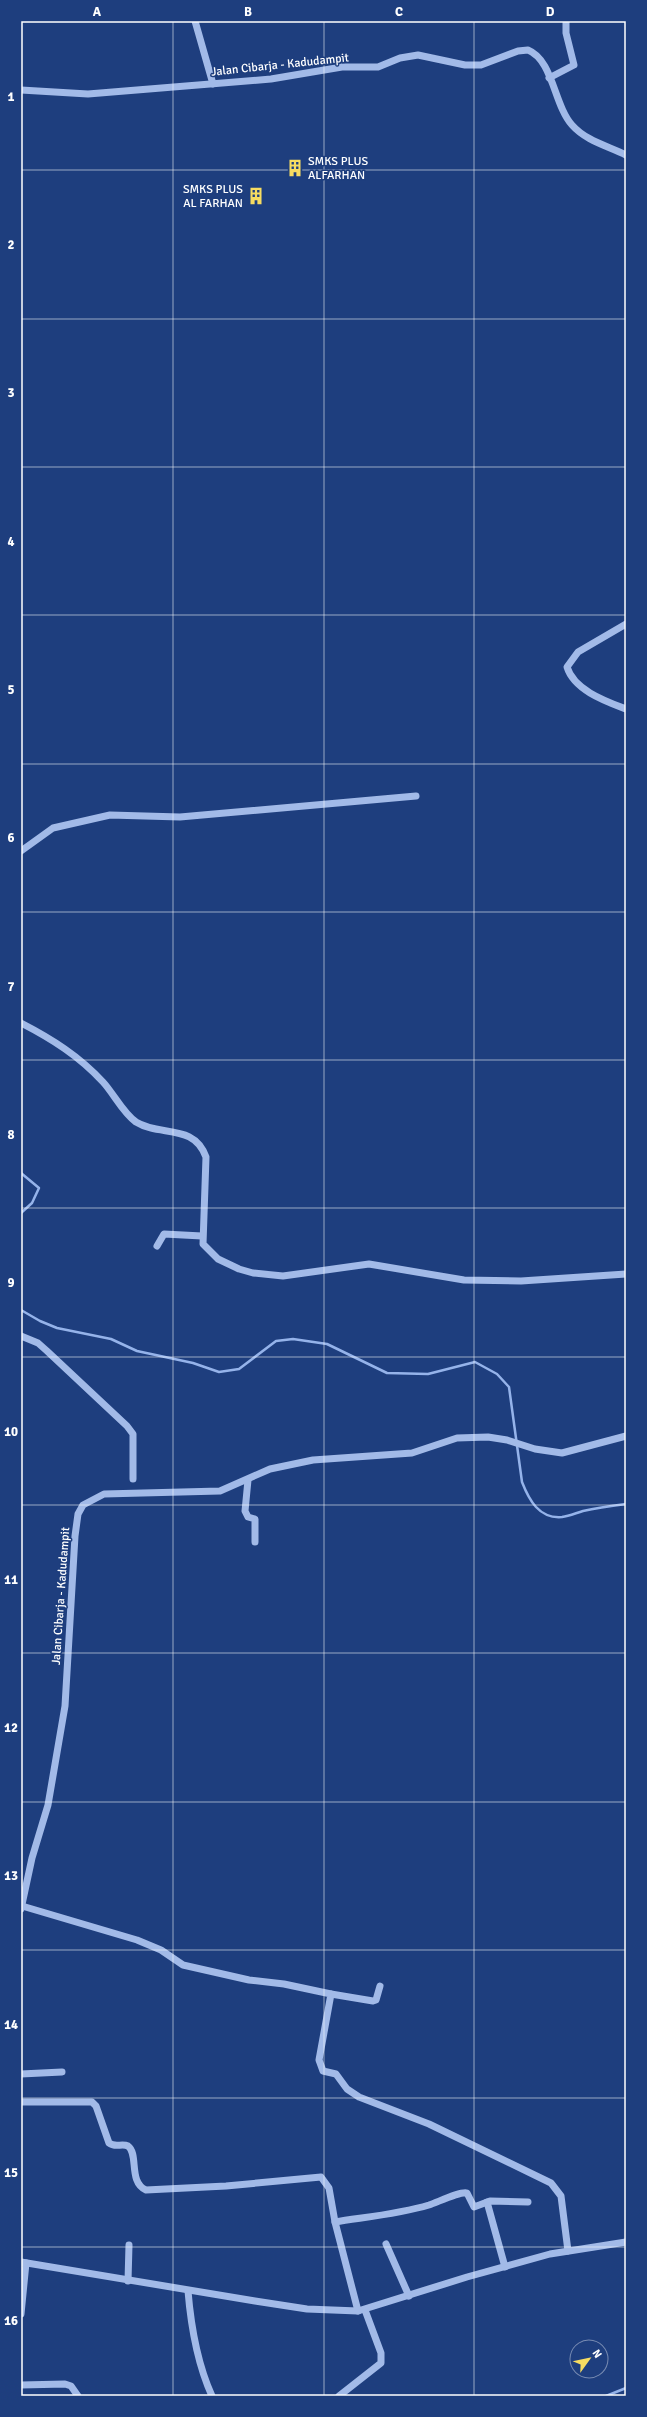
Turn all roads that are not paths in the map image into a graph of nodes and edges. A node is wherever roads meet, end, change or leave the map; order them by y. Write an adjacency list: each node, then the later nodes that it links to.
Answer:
1 (195, 21): 4 (street)
2 (566, 21): 3 (street)
3 (549, 78): 4 (street, Jalan Cibarja - Kadudampit); 6 (street, Jalan Cibarja - Kadudampit)
4 (213, 84): 5 (street, Jalan Cibarja - Kadudampit)
5 (21, 90)
6 (626, 155)
7 (626, 624): 8 (street)
8 (626, 709)
9 (416, 796): 10 (street)
10 (21, 851)
11 (21, 1023): 12 (street)
12 (202, 1236): 13 (street); 14 (street)
13 (157, 1246)
14 (626, 1274)
15 (21, 1336): 17 (street)
16 (626, 1436): 18 (street, Jalan Cibarja - Kadudampit)
17 (132, 1479)
18 (248, 1480): 19 (street); 20 (street, Jalan Cibarja - Kadudampit)
19 (255, 1542)
20 (21, 1908): 22 (street)
21 (380, 1986): 22 (street)
22 (331, 1994): 32 (street)
23 (62, 2072): 24 (street)
24 (21, 2074)
25 (21, 2102): 28 (street)
26 (487, 2202): 27 (street); 28 (street); 34 (street)
27 (528, 2202)
28 (335, 2222): 38 (street)
29 (626, 2242): 32 (street)
30 (386, 2244): 37 (street)
31 (129, 2245): 35 (street)
32 (568, 2251): 34 (street)
33 (24, 2263): 35 (street); 39 (street)
34 (505, 2266): 37 (street)
35 (128, 2281): 36 (street)
36 (188, 2291): 38 (street); 42 (street)
37 (409, 2296): 38 (street)
38 (362, 2311): 43 (street)
39 (21, 2314)
40 (21, 2384): 41 (street)
41 (78, 2396)
42 (212, 2396)
43 (339, 2396)

